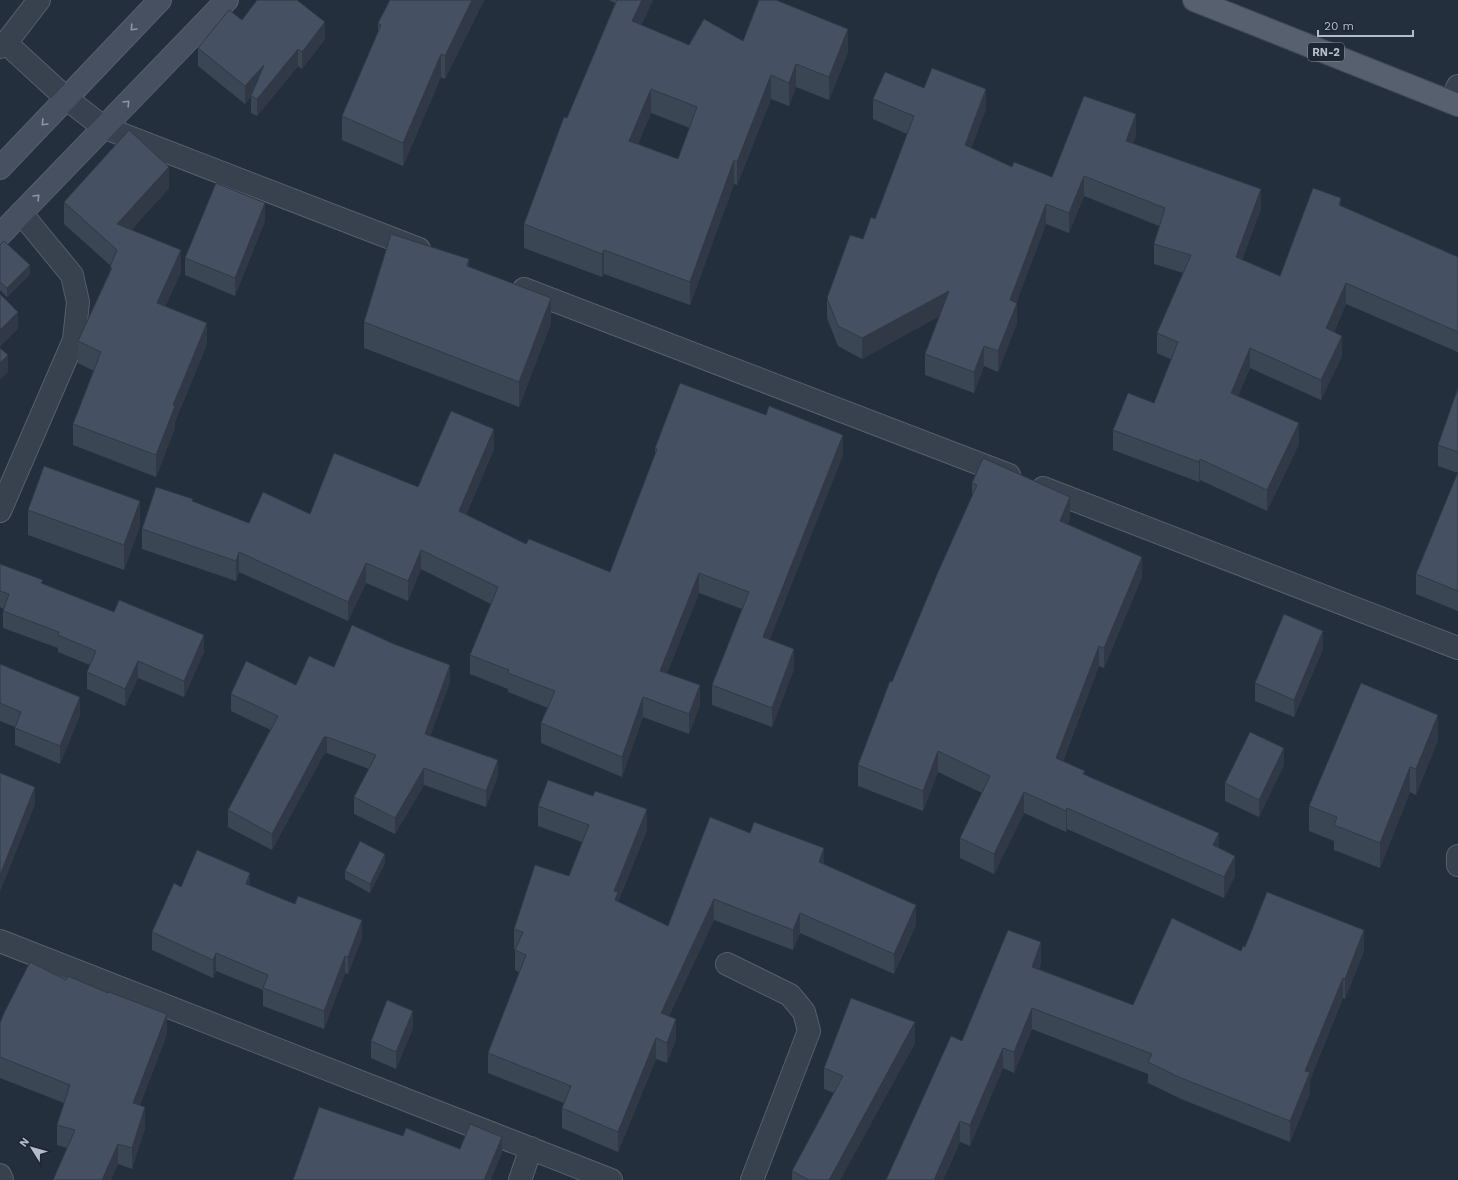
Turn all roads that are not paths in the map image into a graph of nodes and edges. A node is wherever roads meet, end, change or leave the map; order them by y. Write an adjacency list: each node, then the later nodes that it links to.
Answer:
1 (39, 0): 5 (street)
2 (160, 0): 7 (main road, one-way to 7)
3 (227, 0): 8 (main road, one-way to 3)
4 (1194, 0): 6 (main road, RN-2)
5 (3, 45): 7 (street)
6 (1456, 98)
7 (67, 99): 8 (street); 9 (main road, one-way to 9)
8 (103, 127): 10 (main road, one-way to 8); 12 (street)
9 (0, 168)
10 (21, 213): 11 (main road); 14 (street)
11 (0, 235)
12 (438, 256)
13 (505, 282): 15 (street)
14 (0, 511)
15 (1458, 648)
16 (1458, 856): 17 (street)
17 (1458, 865)
18 (0, 941): 20 (street)
19 (727, 964): 25 (street)
20 (531, 1148): 23 (street); 24 (street)
21 (0, 1175): 22 (street)
22 (2, 1180)
23 (520, 1180)
24 (610, 1180)
25 (752, 1180)

